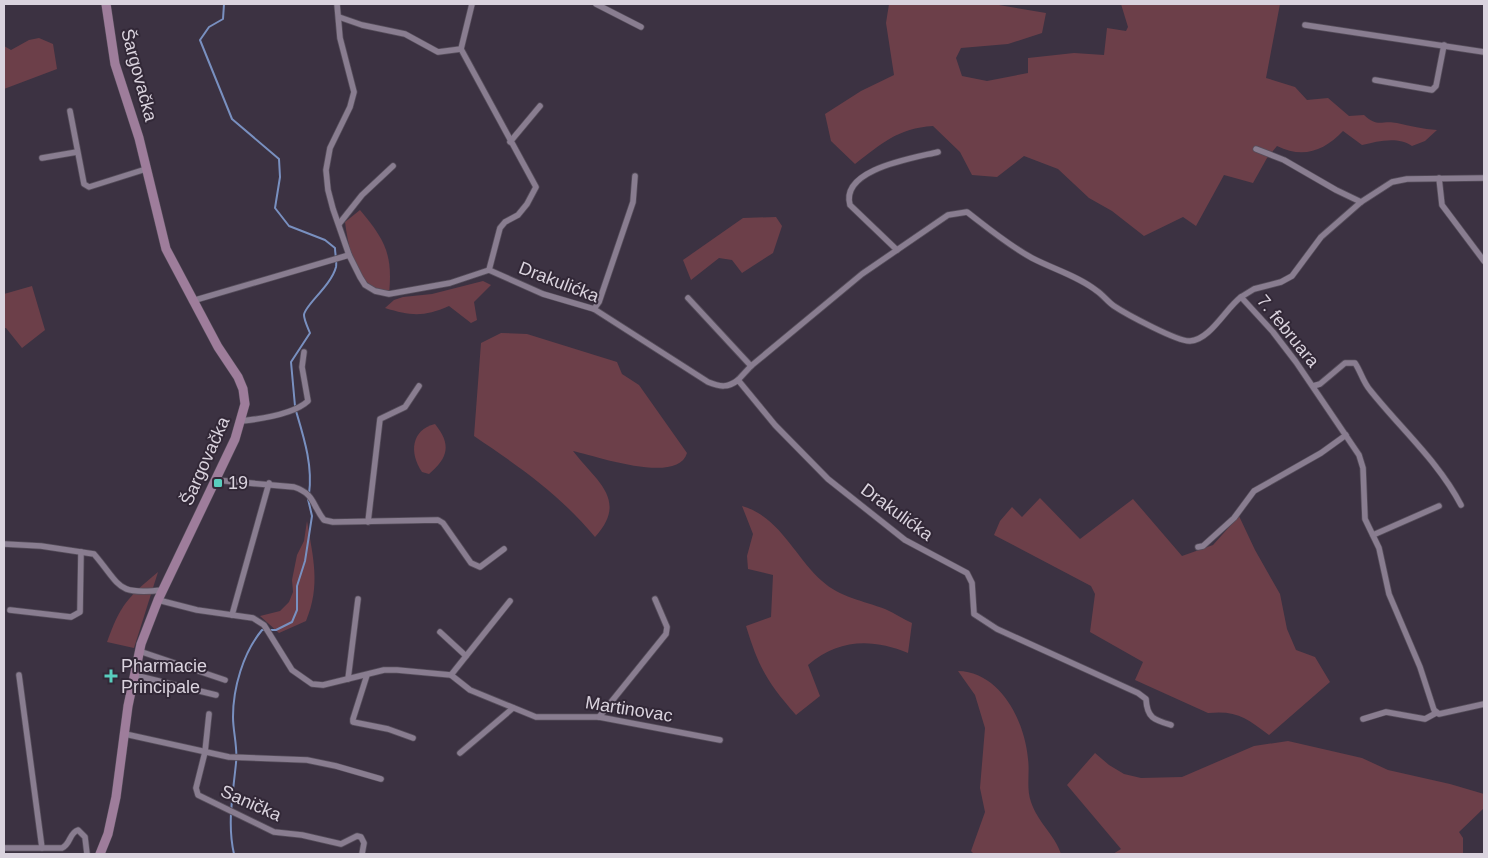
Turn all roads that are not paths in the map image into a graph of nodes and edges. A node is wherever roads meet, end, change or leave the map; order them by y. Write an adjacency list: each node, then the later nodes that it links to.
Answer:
1 (106, 4): 20 (street, Šargovačka)
2 (337, 4): 5 (street)
3 (472, 4): 9 (street)
4 (596, 4): 7 (street)
5 (339, 17): 9 (street); 25 (street)
6 (1304, 25): 8 (street)
7 (641, 27)
8 (1444, 45): 10 (street); 11 (street)
9 (461, 49): 14 (street)
10 (1484, 52)
11 (1376, 80)
12 (540, 106): 14 (street)
13 (70, 111): 16 (street)
14 (510, 142): 29 (street)
15 (1256, 149): 24 (street)
16 (77, 152): 18 (street); 20 (street)
17 (938, 152): 26 (street)
18 (42, 158)
19 (393, 166): 25 (street)
20 (146, 169): 32 (street, Šargovačka)
21 (635, 176): 33 (street)
22 (1438, 178): 23 (street, 7. februara); 24 (street, 7. februara); 28 (street)
23 (1484, 178)
24 (1362, 202): 30 (street, 7. februara)
25 (339, 224): 27 (street)
26 (897, 250): 30 (street); 35 (street)
27 (349, 255): 29 (street); 32 (street)
28 (1484, 261)
29 (489, 270): 33 (street, Drakulićka)
30 (1241, 297): 38 (street, 7. februara)
31 (688, 298): 35 (street)
32 (192, 301): 39 (street, Šargovačka)
33 (594, 309): 36 (street, Drakulićka)
34 (304, 352): 39 (street)
35 (752, 366): 36 (street)
36 (738, 380): 74 (street, Drakulićka)
37 (419, 386): 45 (street)
38 (1313, 386): 40 (street, 7. februara); 43 (street)
39 (241, 422): 41 (street, Šargovačka)
40 (1346, 435): 46 (street, 7. februara); 48 (street)
41 (215, 480): 42 (street); 51 (street, Šargovačka)
42 (269, 483): 45 (street); 57 (street)
43 (1461, 505)
44 (1439, 506): 46 (street)
45 (368, 522): 49 (street)
46 (1373, 536): 70 (street, 7. februara)
47 (4, 544): 50 (street)
48 (1198, 547)
49 (504, 549)
50 (81, 552): 51 (street); 56 (street)
51 (163, 590): 54 (street, Šargovačka)
52 (358, 599): 65 (street)
53 (655, 599): 72 (street)
54 (158, 600): 57 (street, Martinovac); 59 (street, Šargovačka)
55 (510, 601): 60 (street)
56 (10, 610)
57 (232, 615): 65 (street, Martinovac)
58 (440, 632): 60 (street)
59 (139, 651): 62 (street, Šargovačka); 66 (street)
60 (466, 656): 64 (street)
61 (20, 675): 82 (street)
62 (134, 675): 67 (street); 75 (street, Šargovačka)
63 (367, 675): 64 (street, Martinovac); 65 (street, Martinovac); 76 (street)
64 (451, 676): 69 (street, Martinovac)
65 (348, 679)
66 (225, 680)
67 (216, 695)
68 (1484, 704): 70 (street)
69 (513, 708): 72 (street, Martinovac); 79 (street)
70 (1436, 713): 73 (street)
71 (209, 714): 78 (street, Sanička)
72 (599, 716): 77 (street, Martinovac)
73 (1363, 719)
74 (1171, 725)
75 (125, 734): 78 (street, Sanička); 84 (street, Šargovačka)
76 (413, 738)
77 (720, 740)
78 (205, 752): 80 (street, Sanička); 85 (street, Sanička)
79 (460, 753)
80 (380, 779)
81 (4, 848): 82 (street)
82 (42, 848): 83 (street)
83 (87, 854)
84 (100, 854)
85 (362, 854)

